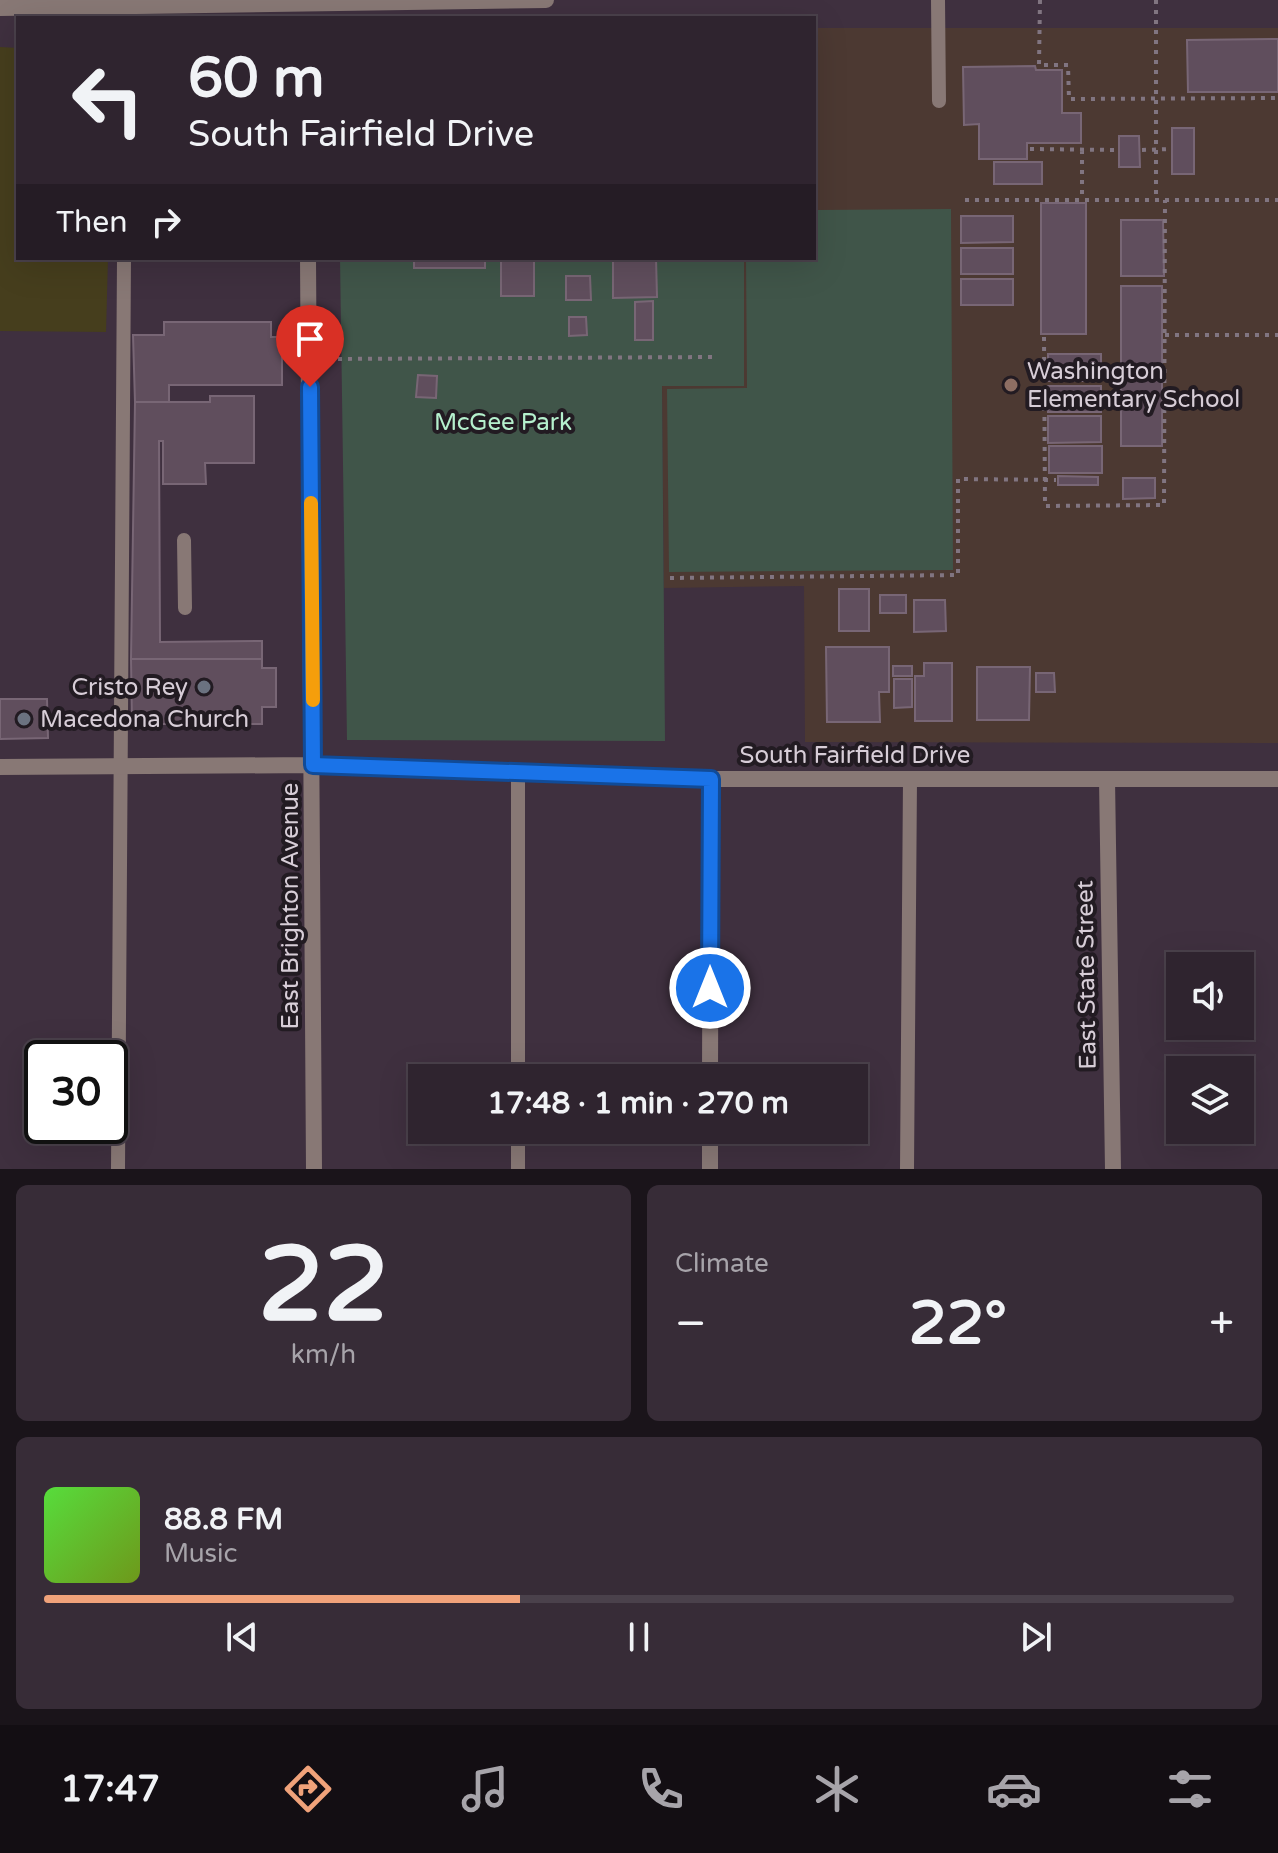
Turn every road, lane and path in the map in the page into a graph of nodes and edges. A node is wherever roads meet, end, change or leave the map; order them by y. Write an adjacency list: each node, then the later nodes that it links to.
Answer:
1 (513, 0): 2 (street); 6 (street)
2 (546, 0)
3 (938, 0): 13 (lane)
4 (1040, 0): 11 (path)
5 (1156, 0): 11 (path)
6 (463, 1): 7 (street)
7 (390, 2): 10 (street)
8 (0, 8): 9 (street)
9 (125, 8): 10 (street)
10 (306, 8)
11 (1156, 98): 12 (path); 19 (path)
12 (1278, 98)
13 (939, 101)
14 (1030, 149): 16 (path)
15 (1170, 149): 19 (path)
16 (1082, 150): 17 (path); 21 (path)
17 (1115, 150)
18 (1142, 150): 19 (path)
19 (1156, 150): 22 (path)
20 (965, 200): 21 (path)
21 (1082, 200): 22 (path)
22 (1156, 200): 23 (path)
23 (1165, 200): 24 (path); 27 (path)
24 (1278, 200)
25 (124, 260): 38 (lane)
26 (308, 260): 31 (street, East Brighton Avenue)
27 (1165, 335): 28 (path); 32 (path)
28 (1278, 335)
29 (1044, 337): 32 (path)
30 (712, 357): 31 (path)
31 (309, 359): 37 (street, East Brighton Avenue)
32 (1045, 479): 33 (path); 35 (path)
33 (1056, 480)
34 (184, 540): 36 (lane)
35 (670, 578)
36 (185, 608)
37 (313, 765): 38 (street, South Fairfield Drive); 40 (street, South Fairfield Drive); 50 (street, East Brighton Avenue)
38 (121, 766): 39 (street, South Fairfield Drive); 49 (lane)
39 (0, 767)
40 (518, 772): 41 (street, South Fairfield Drive); 45 (lane)
41 (711, 779): 42 (street, South Fairfield Drive); 46 (street)
42 (910, 779): 43 (street, South Fairfield Drive); 53 (lane)
43 (1107, 779): 44 (street, South Fairfield Drive); 54 (street, East State Street)
44 (1278, 779)
45 (518, 1064)
46 (710, 1064)
47 (518, 1144): 51 (lane)
48 (710, 1144): 52 (street)
49 (118, 1169)
50 (314, 1169)
51 (518, 1169)
52 (710, 1169)
53 (907, 1169)
54 (1113, 1169)

